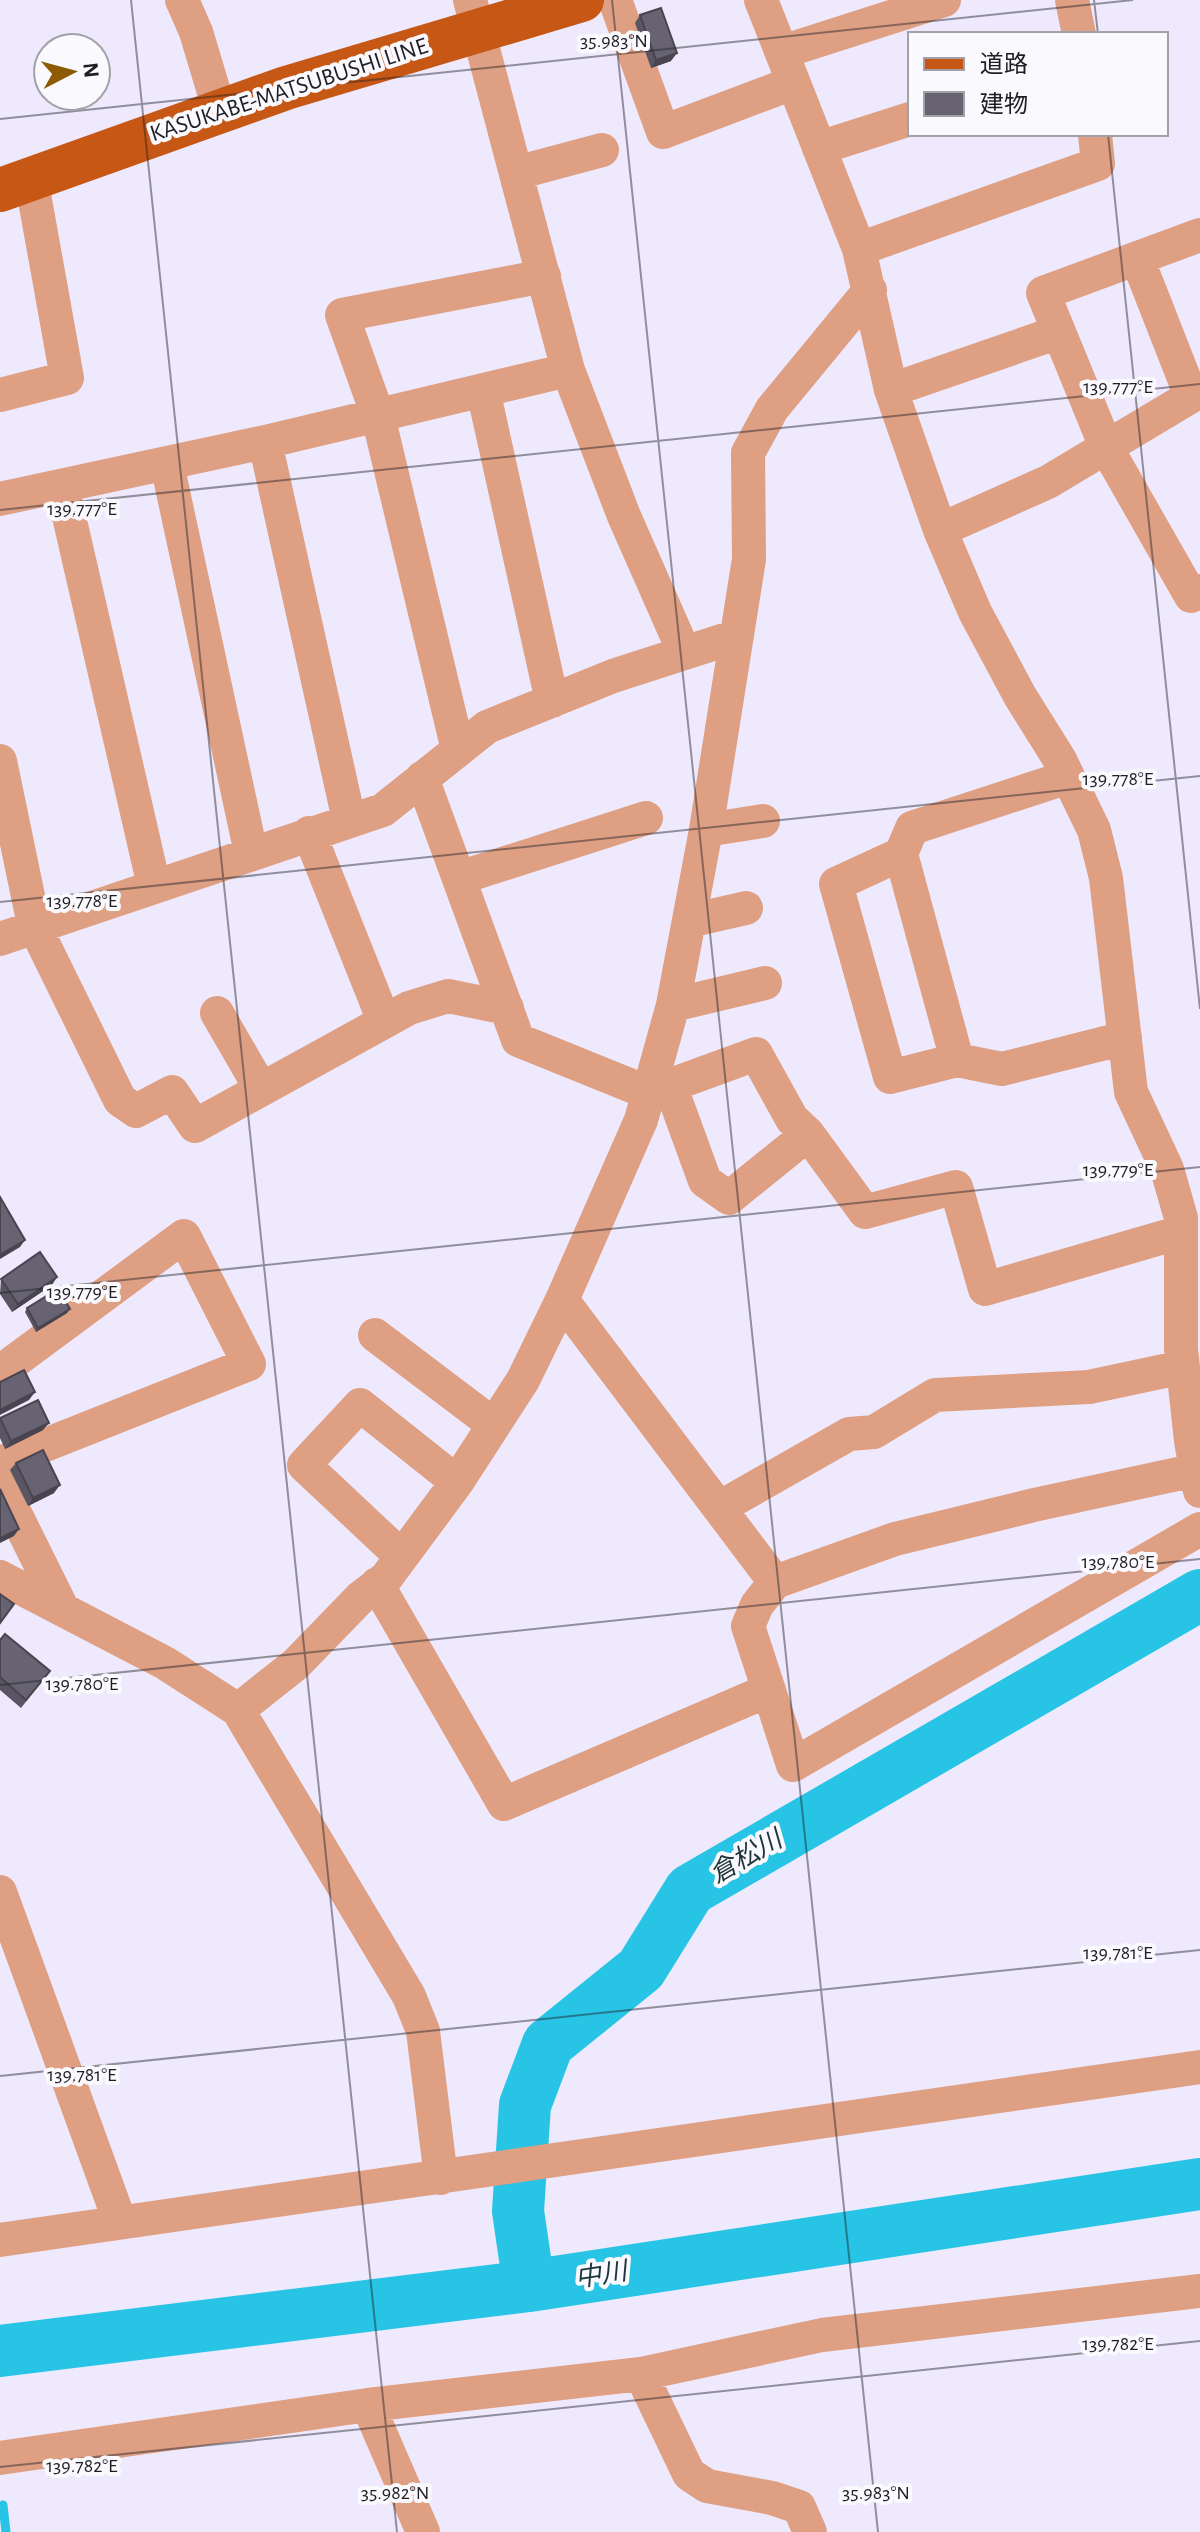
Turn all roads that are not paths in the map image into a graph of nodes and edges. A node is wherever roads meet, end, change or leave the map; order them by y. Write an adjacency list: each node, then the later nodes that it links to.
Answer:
1 (182, 0): 10 (street)
2 (582, 0): 7 (main road, KASUKABE-MATSUBUSHI LINE)
3 (615, 0): 9 (street)
4 (761, 0): 9 (street)
5 (944, 0): 9 (street)
6 (1072, 0): 8 (street)
7 (475, 15): 10 (main road, KASUKABE-MATSUBUSHI LINE); 15 (street)
8 (1079, 32)
9 (788, 67): 13 (street)
10 (220, 112): 16 (main road, KASUKABE-MATSUBUSHI LINE)
11 (908, 120): 13 (street)
12 (1095, 136): 18 (street)
13 (819, 148): 18 (street)
14 (602, 150): 15 (street)
15 (516, 173): 20 (street)
16 (16, 184): 27 (street)
17 (1200, 235): 19 (street)
18 (859, 249): 21 (street)
19 (1137, 258): 22 (street); 26 (street)
20 (544, 276): 23 (street); 28 (street)
21 (870, 290): 25 (street); 36 (street)
22 (1059, 332): 25 (street); 30 (street)
23 (568, 370): 24 (street); 37 (street)
24 (483, 390): 28 (street); 38 (street)
25 (891, 390): 34 (street)
26 (1196, 394): 30 (street)
27 (0, 395)
28 (378, 416): 29 (street); 39 (street)
29 (265, 442): 31 (street); 44 (street)
30 (1106, 447): 34 (street); 35 (street)
31 (167, 464): 32 (street); 48 (street)
32 (62, 486): 33 (street); 51 (street)
33 (0, 499)
34 (940, 530): 41 (street)
35 (1200, 591)
36 (737, 636): 37 (street); 46 (street)
37 (684, 652): 38 (street)
38 (552, 701): 39 (street)
39 (458, 750): 42 (street)
40 (0, 761): 54 (street)
41 (1068, 777): 49 (street); 61 (street)
42 (422, 778): 44 (street); 50 (street)
43 (646, 818): 50 (street)
44 (349, 820): 47 (street)
45 (763, 821): 46 (street)
46 (706, 830): 53 (street)
47 (309, 833): 48 (street); 60 (street)
48 (251, 853): 51 (street)
49 (901, 854): 62 (street); 62 (street)
50 (459, 878): 58 (street)
51 (154, 886): 54 (street)
52 (746, 908): 53 (street)
53 (689, 921): 57 (street)
54 (34, 925): 55 (street); 63 (street)
55 (0, 939)
56 (765, 983): 57 (street)
57 (673, 1005): 64 (street)
58 (507, 1008): 60 (street); 64 (street)
59 (217, 1013): 63 (street)
60 (384, 1021): 63 (street)
61 (1125, 1038): 62 (street); 66 (street)
62 (957, 1060)
63 (261, 1089)
64 (660, 1089): 65 (street); 65 (street); 67 (street)
65 (808, 1134): 66 (street)
66 (1181, 1232): 69 (street)
67 (562, 1300): 71 (street); 76 (street)
68 (375, 1335): 71 (street)
69 (1183, 1367): 73 (street); 76 (street)
70 (0, 1372): 72 (street)
71 (494, 1425): 74 (street)
72 (0, 1463)
73 (1198, 1480): 80 (street)
74 (457, 1482): 78 (street); 78 (street)
75 (0, 1483): 82 (street)
76 (719, 1508): 80 (street)
77 (1200, 1529): 83 (street)
78 (401, 1556): 81 (street)
79 (0, 1577): 82 (street)
80 (775, 1582): 83 (street)
81 (377, 1584): 83 (street); 84 (street)
82 (63, 1610): 84 (street)
83 (769, 1690)
84 (238, 1710): 87 (street)
85 (0, 1892): 88 (street)
86 (1200, 2067): 87 (street)
87 (441, 2178): 88 (street)
88 (120, 2222): 89 (street)
89 (0, 2240)
90 (1200, 2291): 91 (street)
91 (641, 2374): 92 (street); 95 (street)
92 (368, 2405): 93 (street); 94 (street)
93 (0, 2458)
94 (423, 2532)
95 (810, 2532)

